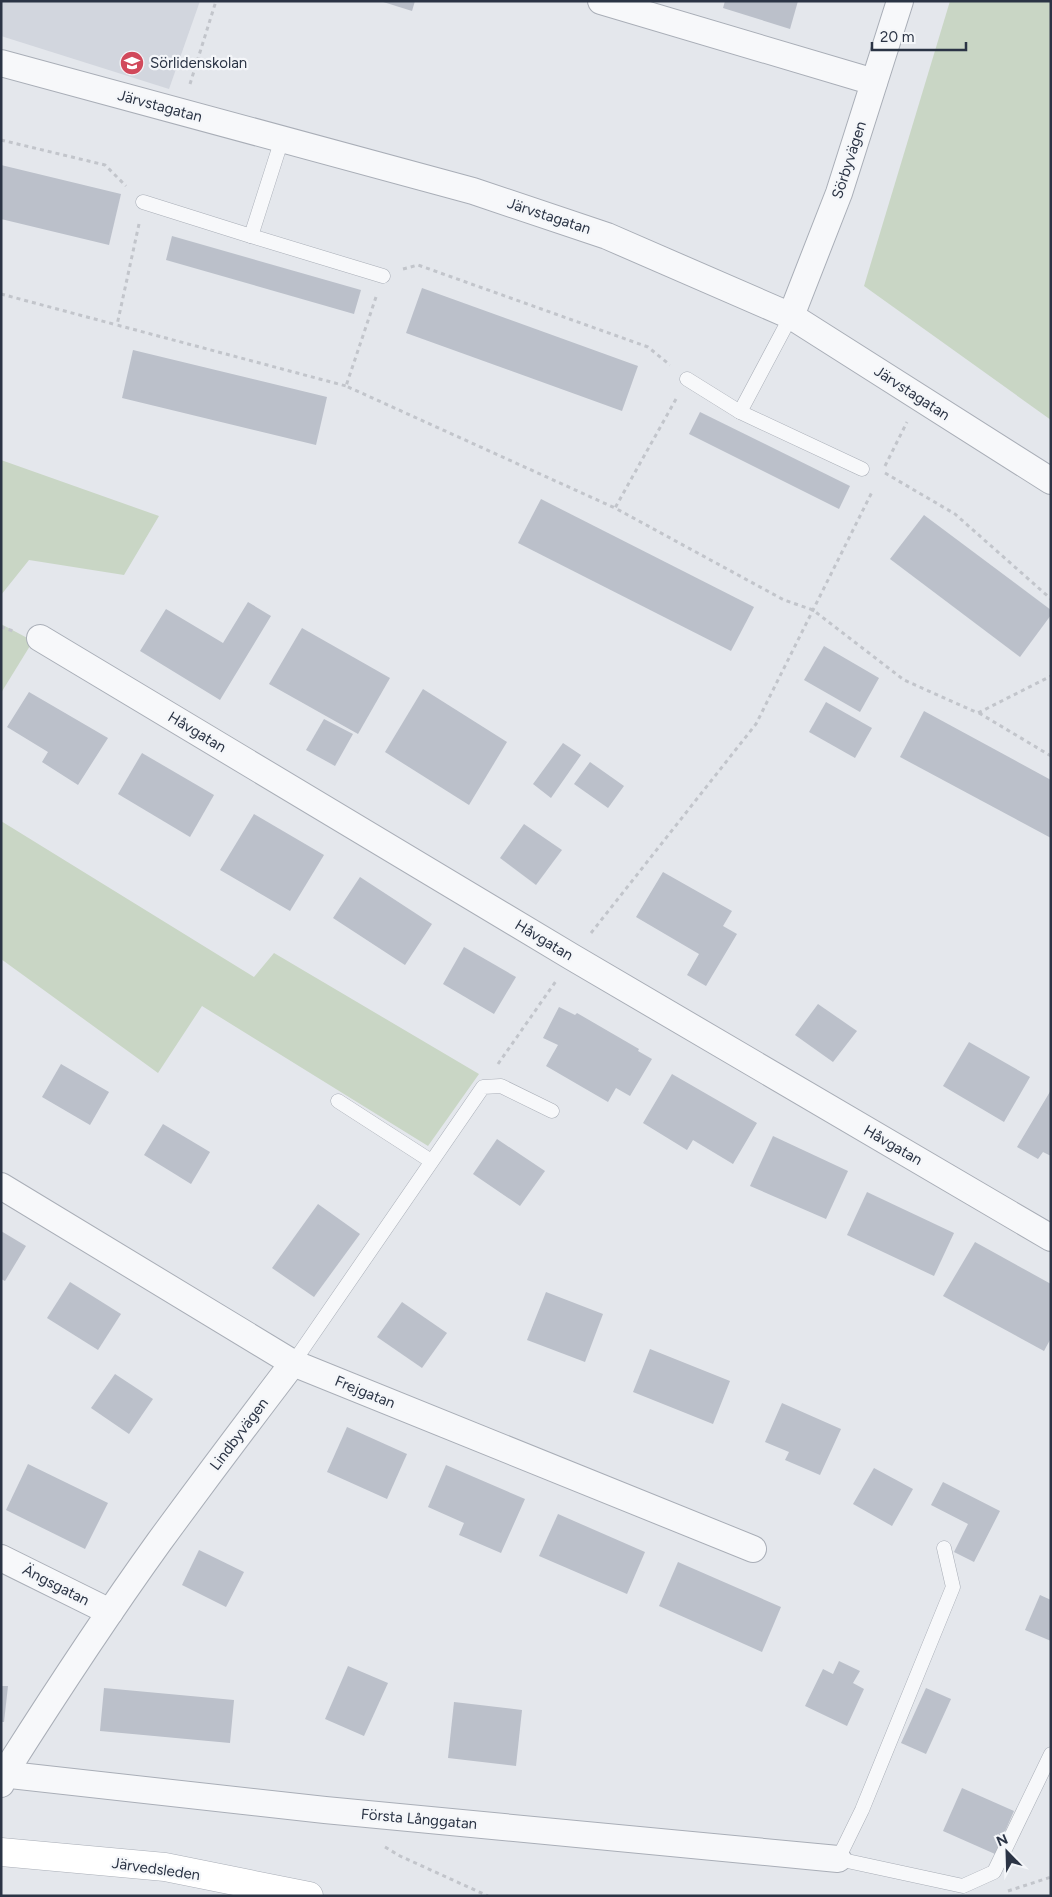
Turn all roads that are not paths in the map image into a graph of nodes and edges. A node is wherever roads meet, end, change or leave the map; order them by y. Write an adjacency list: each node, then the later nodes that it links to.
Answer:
1 (601, 1): 4 (street)
2 (900, 1): 4 (street, Sörbyvägen)
3 (1, 63): 5 (street, Järvstagatan)
4 (874, 82): 9 (street, Sörbyvägen)
5 (282, 139): 7 (lane); 9 (street, Järvstagatan)
6 (144, 202): 7 (lane)
7 (251, 236): 8 (lane)
8 (383, 276)
9 (791, 316): 11 (lane); 13 (street, Järvstagatan)
10 (687, 379): 11 (lane)
11 (740, 412): 12 (lane)
12 (862, 469)
13 (1051, 481)
14 (40, 638): 19 (street, Håvgatan)
15 (338, 1102): 17 (lane)
16 (552, 1111): 17 (lane, Lindbyvägen)
17 (431, 1161): 20 (lane, Lindbyvägen)
18 (1, 1186): 20 (street, Frejgatan)
19 (1051, 1238)
20 (292, 1363): 22 (street, Frejgatan); 24 (street, Lindbyvägen)
21 (944, 1548): 28 (lane)
22 (753, 1549)
23 (1, 1558): 24 (street, Ängsgatan)
24 (110, 1612): 26 (street, Lindbyvägen)
25 (1051, 1754): 28 (lane)
26 (2, 1777): 28 (street, Första Långgatan)
27 (1, 1852): 29 (main road, Järvedsleden)
28 (838, 1859)
29 (309, 1896)

